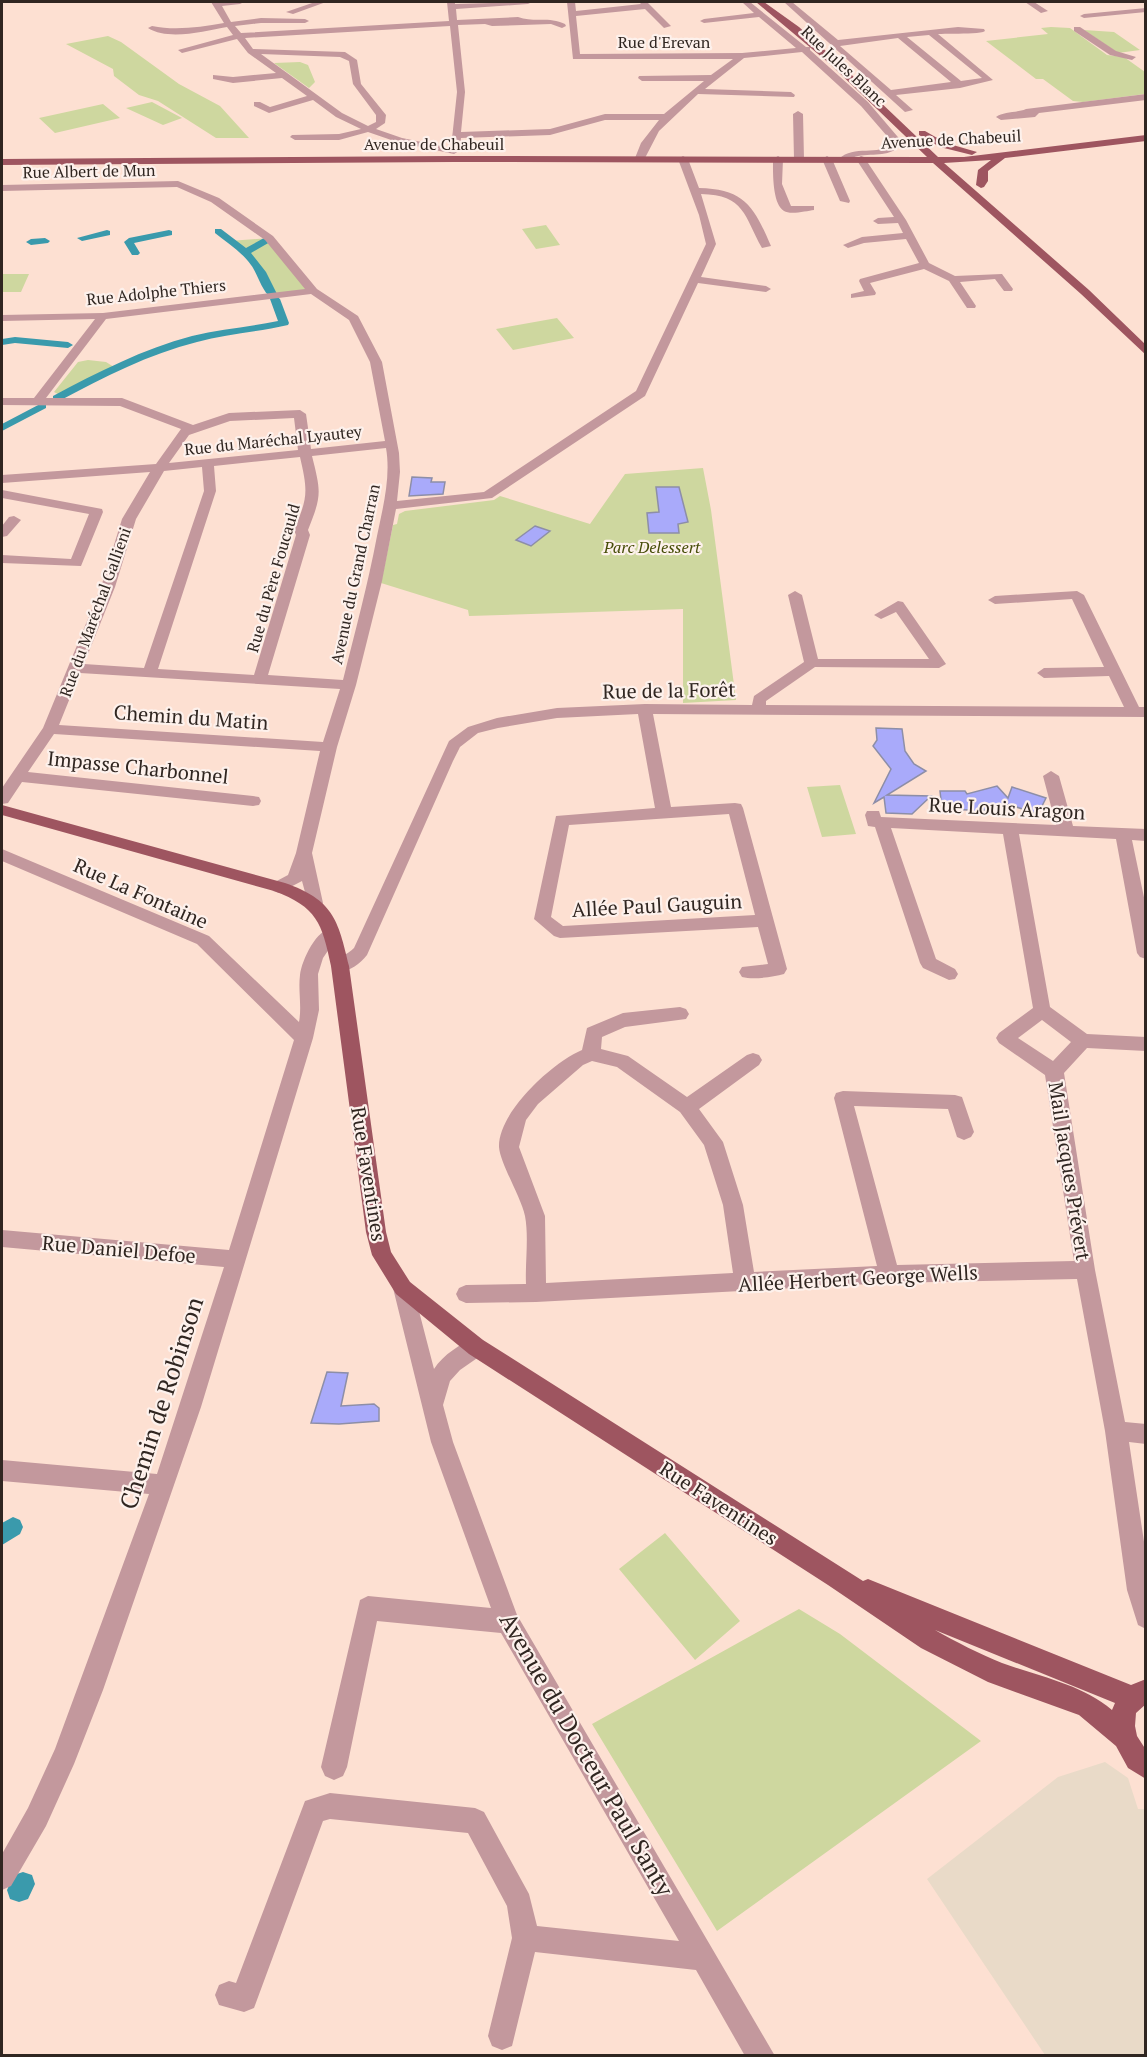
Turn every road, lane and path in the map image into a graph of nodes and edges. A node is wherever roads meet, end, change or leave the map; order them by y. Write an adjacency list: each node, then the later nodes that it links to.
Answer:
1 (240, 2): 10 (street)
2 (322, 2): 17 (street)
3 (528, 2): 11 (street)
4 (571, 2): 18 (street, Rue d'Erevan)
5 (746, 2): 19 (street, Rue Jules Blanc)
6 (760, 2): 61 (main road)
7 (772, 2): 61 (main road)
8 (788, 2): 38 (street)
9 (1029, 2): 16 (street)
10 (216, 3): 25 (street)
11 (452, 4): 24 (street)
12 (645, 4): 18 (street); 30 (street)
13 (280, 9): 17 (street)
14 (547, 10): 27 (street)
15 (1146, 10): 20 (street)
16 (1044, 11)
17 (290, 12): 21 (street)
18 (572, 14): 42 (street, Rue d'Erevan)
19 (762, 14): 23 (street); 39 (street, Rue Jules Blanc)
20 (1084, 16)
21 (313, 20): 25 (street); 33 (street)
22 (487, 21): 24 (street); 26 (street); 27 (street)
23 (704, 21)
24 (454, 22): 33 (street); 60 (street)
25 (228, 23): 29 (street); 36 (street)
26 (497, 23): 27 (street); 31 (street)
27 (525, 23): 28 (street)
28 (562, 26)
29 (152, 28)
30 (651, 28)
31 (507, 29)
32 (1077, 29): 43 (street)
33 (317, 31): 36 (street)
34 (981, 31): 35 (street)
35 (931, 32): 37 (street); 48 (street)
36 (238, 36): 40 (street); 41 (street)
37 (900, 36): 38 (street); 48 (street)
38 (837, 43): 50 (street)
39 (807, 49): 42 (street, Rue d'Erevan); 76 (street, Rue Jules Blanc)
40 (182, 50)
41 (251, 51): 44 (street); 59 (street)
42 (742, 56): 47 (street)
43 (1139, 58)
44 (283, 75): 45 (street); 52 (street)
45 (216, 77)
46 (642, 78): 47 (street)
47 (716, 78): 49 (street)
48 (960, 85): 50 (street)
49 (699, 91): 51 (street); 57 (street)
50 (889, 93): 55 (street)
51 (791, 95)
52 (314, 97): 54 (street); 59 (street)
53 (1146, 97): 58 (street)
54 (257, 104)
55 (908, 110)
56 (798, 114): 74 (street)
57 (667, 117): 60 (street); 70 (street)
58 (1001, 117)
59 (370, 130): 62 (street); 66 (street)
60 (458, 135): 66 (street)
61 (918, 136): 65 (main road); 68 (main road); 69 (main road); 71 (main road)
62 (295, 137)
63 (1146, 138): 64 (main road, Avenue de Chabeuil)
64 (1037, 150): 65 (main road, Avenue de Chabeuil); 67 (main road, Avenue de Chabeuil)
65 (990, 154): 69 (main road, Avenue de Chabeuil)
66 (453, 155): 70 (main road, Avenue de Chabeuil); 78 (main road, Avenue de Chabeuil)
67 (1002, 156): 69 (main road, Avenue de Chabeuil); 69 (main road)
68 (928, 157): 69 (main road, Avenue de Chabeuil); 71 (main road, Avenue de Chabeuil); 79 (main road)
69 (949, 157)
70 (640, 158): 72 (main road, Avenue de Chabeuil)
71 (898, 158): 77 (main road, Avenue de Chabeuil); 79 (main road, Avenue de Chabeuil)
72 (683, 159): 73 (main road, Avenue de Chabeuil); 82 (street)
73 (778, 159): 74 (main road, Avenue de Chabeuil); 84 (street)
74 (799, 159): 75 (main road, Avenue de Chabeuil)
75 (827, 159): 76 (main road, Avenue de Chabeuil); 83 (street)
76 (844, 159): 77 (main road, Avenue de Chabeuil)
77 (864, 159): 86 (street)
78 (2, 162)
79 (957, 179): 104 (main road)
80 (178, 184): 81 (street, Rue Albert de Mun); 98 (street, Avenue du Grand Charran)
81 (2, 188)
82 (696, 191): 90 (street); 92 (street)
83 (845, 201)
84 (810, 208)
85 (1015, 214): 100 (main road)
86 (901, 220): 87 (street); 88 (street)
87 (878, 221)
88 (910, 235): 89 (street); 91 (street)
89 (848, 245)
90 (766, 246)
91 (925, 265): 94 (street); 95 (street)
92 (694, 279): 96 (street); 115 (street)
93 (849, 279): 95 (street)
94 (953, 279): 97 (street); 101 (street)
95 (864, 281): 99 (street)
96 (766, 289)
97 (1008, 289)
98 (313, 291): 102 (street, Rue Adolphe Thiers); 108 (street, Avenue du Grand Charran)
99 (855, 296)
100 (1107, 297)
101 (971, 306)
102 (103, 316): 103 (street, Rue Adolphe Thiers); 105 (street)
103 (2, 318)
104 (1146, 351)
105 (38, 401): 106 (street); 107 (street)
106 (2, 402)
107 (192, 429): 109 (street, Rue du Père Foucauld); 111 (street, Rue du Maréchal Gallieni)
108 (391, 444): 109 (street, Rue du Maréchal Lyautey); 115 (street, Avenue du Grand Charran)
109 (305, 453): 110 (street, Rue du Maréchal Lyautey); 127 (street, Rue du Père Foucauld)
110 (208, 463): 111 (street, Rue du Maréchal Lyautey); 125 (street)
111 (159, 468): 112 (street, Rue du Maréchal Lyautey); 123 (street, Rue du Maréchal Gallieni)
112 (17, 478): 113 (street, Rue du Maréchal Lyautey); 114 (street)
113 (2, 479)
114 (2, 495): 118 (street)
115 (390, 506): 128 (street, Avenue du Grand Charran)
116 (14, 520): 117 (street)
117 (2, 533)
118 (2, 559)
119 (795, 595): 122 (street)
120 (995, 600): 124 (street)
121 (881, 615): 122 (street)
122 (812, 663): 130 (street)
123 (76, 668): 125 (street, Avenue du Grand Charran); 132 (street, Rue du Maréchal Gallieni)
124 (1114, 671): 126 (street); 131 (street)
125 (150, 672): 127 (street, Avenue du Grand Charran)
126 (1044, 673)
127 (260, 679): 128 (street, Avenue du Grand Charran)
128 (349, 685): 133 (street)
129 (645, 709): 130 (street, Rue de la Forêt); 139 (street); 151 (street, Rue de la Forêt)
130 (759, 710): 131 (street, Rue de la Forêt)
131 (1139, 711)
132 (50, 729): 133 (street, Chemin du Matin); 134 (street, Rue du Maréchal Gallieni)
133 (329, 747): 144 (street)
134 (18, 776): 136 (street, Rue du Maréchal Gallieni); 137 (street, Impasse Charbonnel)
135 (1052, 776): 141 (street)
136 (2, 799)
137 (253, 801)
138 (2, 810): 146 (main road)
139 (664, 813): 148 (street, Allée Paul Gauguin); 148 (street, Allée Paul Gauguin)
140 (1011, 829): 141 (street, Rue Louis Aragon); 153 (street, Rue Louis Aragon); 154 (street)
141 (1066, 831): 142 (street, Rue Louis Aragon)
142 (1123, 834): 143 (street, Rue Louis Aragon); 150 (street)
143 (1146, 835)
144 (304, 853): 146 (street); 147 (street)
145 (2, 855): 156 (street, Rue La Fontaine)
146 (279, 886): 147 (main road)
147 (315, 903): 149 (main road, Rue Faventines)
148 (766, 920): 152 (street, Allée Paul Gauguin)
149 (332, 933): 151 (main road, Rue Faventines); 156 (street, Chemin de Robinson)
150 (1146, 953)
151 (340, 966): 169 (main road, Rue Faventines)
152 (748, 972)
153 (949, 974)
154 (1042, 1010): 157 (street); 161 (street)
155 (680, 1014): 159 (street)
156 (304, 1038): 165 (street, Chemin de Robinson)
157 (1083, 1041): 158 (street); 161 (street)
158 (1146, 1044)
159 (591, 1054): 162 (street); 170 (street)
160 (753, 1060): 162 (street)
161 (1054, 1071): 166 (street, Mail Jacques Prévert)
162 (687, 1107): 168 (street)
163 (964, 1132): 167 (street)
164 (2, 1238): 165 (street, Rue Daniel Defoe)
165 (237, 1259): 177 (street, Chemin de Robinson)
166 (1085, 1270): 167 (street, Allée Herbert George Wells); 174 (street)
167 (889, 1275): 168 (street, Allée Herbert George Wells)
168 (745, 1283): 170 (street, Allée Herbert George Wells)
169 (403, 1288): 172 (main road, Rue Faventines); 173 (street, Avenue du Docteur Paul Santy)
170 (536, 1293): 171 (street, Allée Herbert George Wells)
171 (466, 1294)
172 (476, 1347): 173 (street, Avenue du Docteur Paul Santy); 178 (main road, Rue Faventines)
173 (434, 1404): 180 (street, Avenue du Docteur Paul Santy)
174 (1116, 1431): 175 (street); 179 (street)
175 (1146, 1434)
176 (2, 1470): 177 (street)
177 (163, 1485): 185 (street, Chemin de Robinson)
178 (836, 1577): 181 (main road, Rue Faventines); 182 (main road, Rue Faventines)
179 (1146, 1617)
180 (508, 1622): 183 (street); 187 (street, Avenue du Docteur Paul Santy)
181 (1139, 1695): 182 (main road, Rue Faventines)
182 (1124, 1737): 184 (main road, Rue Faventines)
183 (334, 1767)
184 (1146, 1767)
185 (2, 1877)
186 (525, 1938): 187 (street); 188 (street); 189 (street)
187 (704, 1957): 190 (street, Avenue du Docteur Paul Santy)
188 (229, 1995)
189 (502, 2036)
190 (761, 2055)

